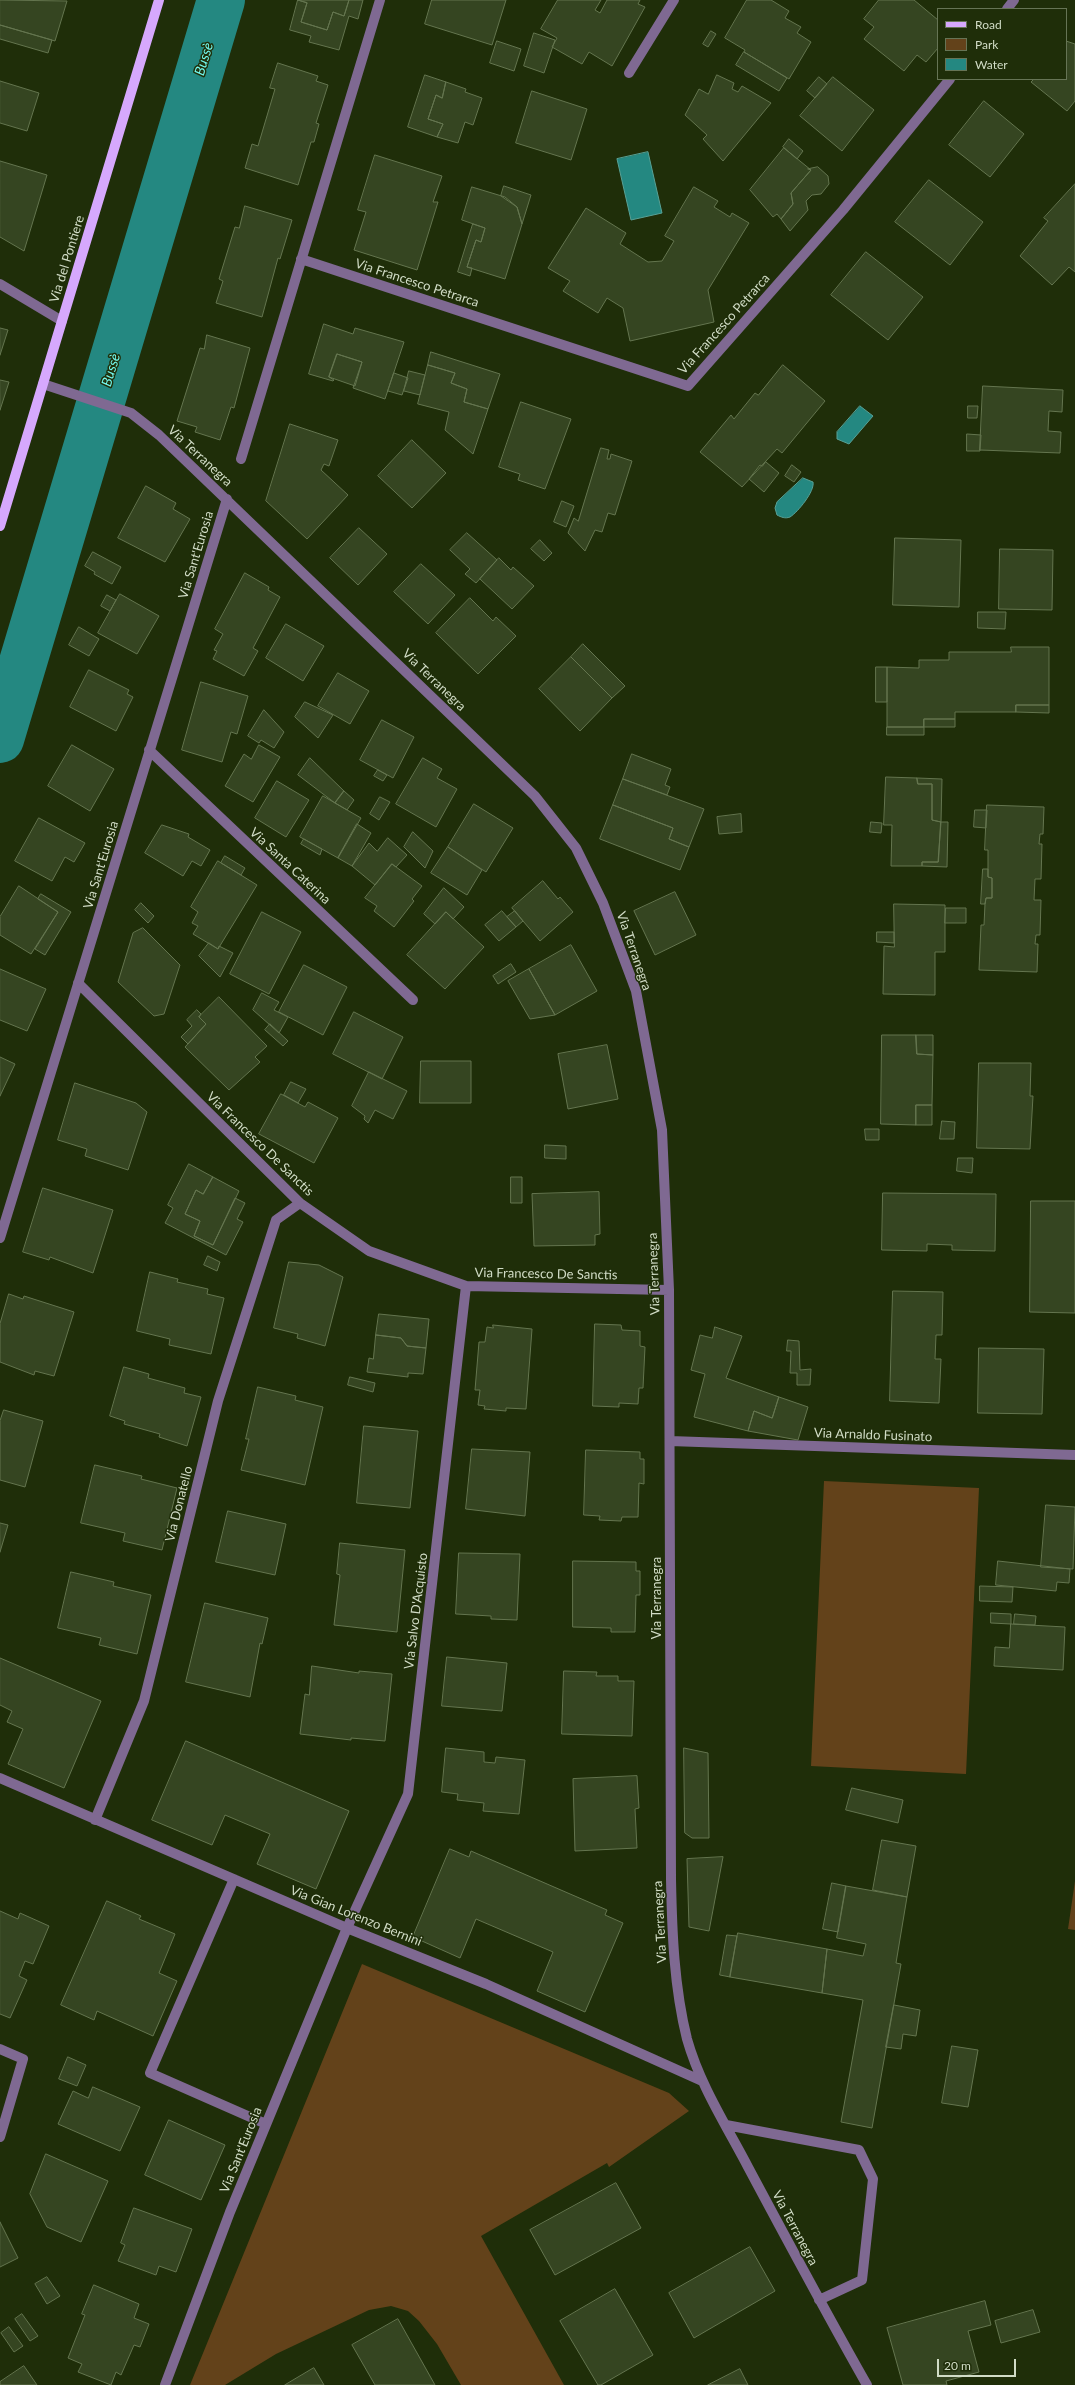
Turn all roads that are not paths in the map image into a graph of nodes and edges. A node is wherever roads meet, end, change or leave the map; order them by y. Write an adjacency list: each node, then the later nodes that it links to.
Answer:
1 (159, 0): 10 (main road, Via del Pontiere)
2 (380, 0): 8 (street)
3 (674, 0): 6 (street)
4 (1014, 0): 5 (street)
5 (1008, 8)
6 (629, 73)
7 (949, 80): 8 (street, Via Francesco Petrarca)
8 (301, 259): 12 (street)
9 (0, 284): 10 (street)
10 (62, 321): 11 (main road, Via del Pontiere)
11 (43, 384): 13 (street, Via Terranegra); 14 (main road, Via del Pontiere)
12 (241, 459)
13 (227, 499): 15 (street, Via Sant'Eurosia); 21 (street, Via Terranegra)
14 (0, 526)
15 (149, 750): 16 (street, Via Sant'Eurosia); 17 (street, Via Santa Caterina)
16 (78, 983): 18 (street, Via Francesco De Sanctis); 19 (street, Via Sant'Eurosia)
17 (413, 1000)
18 (300, 1203): 20 (street, Via Francesco De Sanctis); 25 (street, Via Donatello)
19 (0, 1238)
20 (466, 1286): 21 (street, Via Francesco De Sanctis); 27 (street, Via Salvo D'Acquisto)
21 (669, 1290): 22 (street, Via Terranegra)
22 (670, 1441): 23 (street, Via Arnaldo Fusinato); 29 (street, Via Terranegra)
23 (1075, 1455)
24 (0, 1778): 25 (street, Via Gian Lorenzo Bernini)
25 (95, 1820): 26 (street, Via Gian Lorenzo Bernini)
26 (234, 1880): 27 (street, Via Gian Lorenzo Bernini); 30 (street)
27 (347, 1928): 29 (street, Via Gian Lorenzo Bernini); 30 (street, Via Sant'Eurosia)
28 (0, 2048): 32 (street)
29 (702, 2081): 31 (street, Via Terranegra)
30 (266, 2124): 34 (street, Via Sant'Eurosia)
31 (726, 2125): 33 (street, Via Terranegra); 33 (street)
32 (0, 2137)
33 (818, 2300): 35 (street, Via Terranegra)
34 (165, 2385)
35 (867, 2385)

